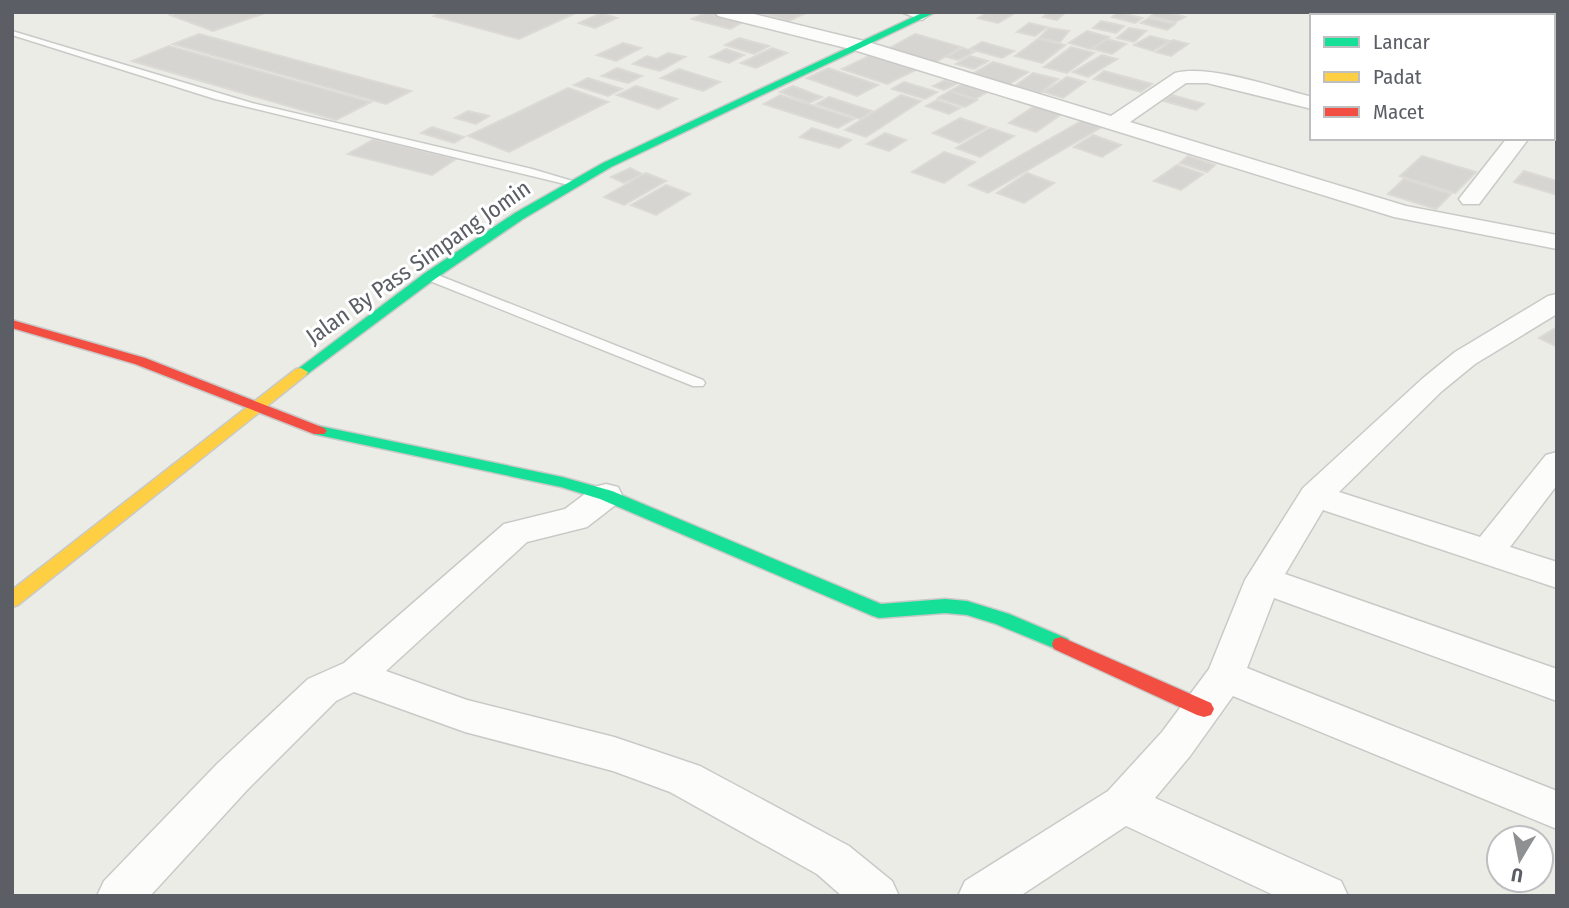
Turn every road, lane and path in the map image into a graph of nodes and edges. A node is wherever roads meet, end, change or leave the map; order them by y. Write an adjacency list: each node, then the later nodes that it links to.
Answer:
1 (724, 12): 5 (street)
2 (905, 12): 3 (lane)
3 (927, 15): 5 (main road, Jalan By Pass Simpang Jomin)
4 (15, 33): 9 (lane)
5 (861, 46): 7 (street); 9 (main road, Jalan By Pass Simpang Jomin)
6 (1310, 103): 7 (street)
7 (1114, 123): 11 (street)
8 (1516, 140): 10 (street)
9 (573, 183): 12 (main road, Jalan By Pass Simpang Jomin)
10 (1471, 199)
11 (1557, 242)
12 (430, 276): 15 (lane); 16 (main road, Jalan By Pass Simpang Jomin)
13 (1557, 302): 19 (street)
14 (12, 324): 16 (main road)
15 (698, 383)
16 (255, 406): 18 (main road); 23 (main road, Jalan By Pass Simpang Jomin)
17 (1557, 462): 20 (street)
18 (606, 495): 24 (street); 26 (main road)
19 (1315, 496): 20 (street); 22 (street)
20 (1487, 552): 21 (street)
21 (1557, 575)
22 (1263, 580): 25 (street); 26 (street)
23 (12, 600)
24 (355, 676): 29 (street); 30 (street)
25 (1557, 685)
26 (1214, 692): 27 (street); 28 (street)
27 (1123, 804): 31 (street); 32 (street)
28 (1557, 810)
29 (120, 896)
30 (876, 896)
31 (981, 896)
32 (1325, 896)

